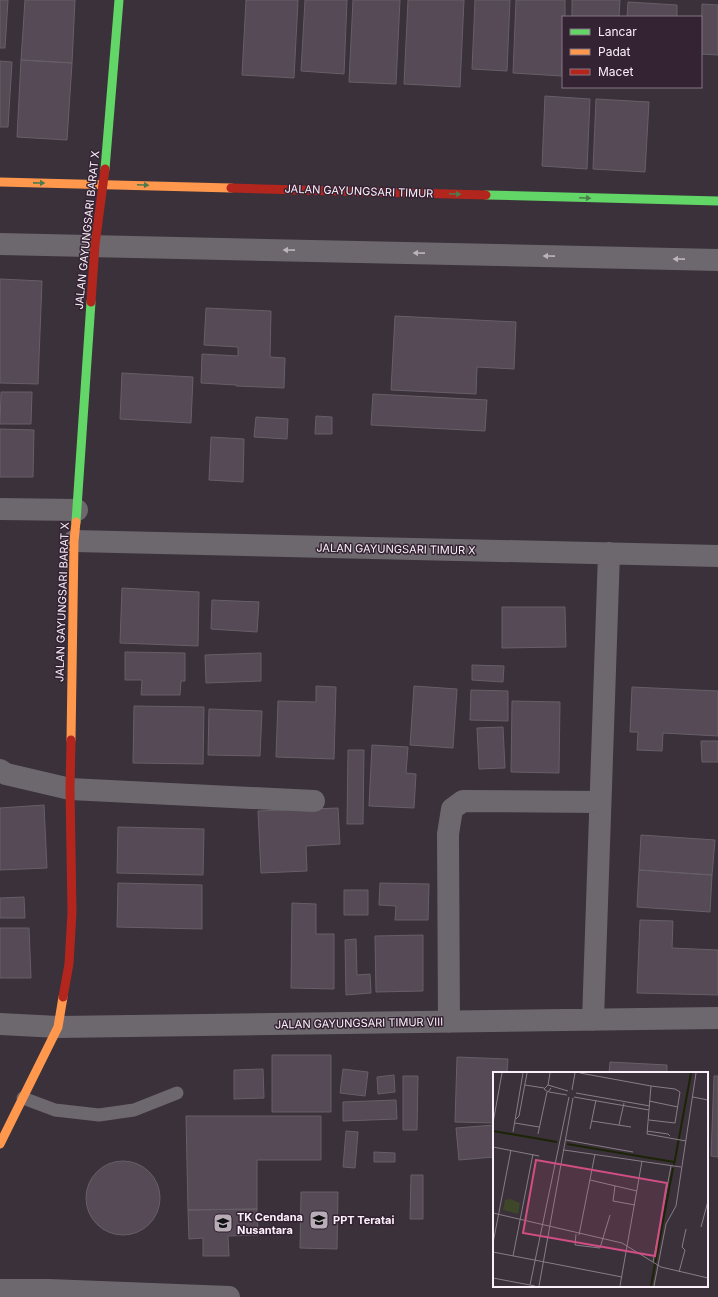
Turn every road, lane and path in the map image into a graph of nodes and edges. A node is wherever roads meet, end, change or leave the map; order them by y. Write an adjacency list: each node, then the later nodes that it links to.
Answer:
1 (119, 0): 3 (street, JALAN GAYUNGSARI BARAT X)
2 (0, 182): 3 (street, JALAN GAYUNGSARI TIMUR, one-way to 3)
3 (104, 184): 4 (street, JALAN GAYUNGSARI TIMUR, one-way to 4); 6 (street, JALAN GAYUNGSARI BARAT X)
4 (718, 201)
5 (0, 244): 6 (street)
6 (95, 245): 7 (street, one-way to 6); 9 (street, JALAN GAYUNGSARI BARAT X)
7 (718, 260)
8 (0, 509): 9 (street)
9 (77, 510): 10 (street, JALAN GAYUNGSARI BARAT X)
10 (74, 541): 11 (street, JALAN GAYUNGSARI TIMUR X); 14 (street, JALAN GAYUNGSARI BARAT X)
11 (609, 554): 12 (street, JALAN GAYUNGSARI TIMUR X); 16 (street)
12 (718, 556)
13 (0, 770): 14 (street)
14 (70, 789): 15 (street); 21 (street, JALAN GAYUNGSARI BARAT X)
15 (314, 801)
16 (600, 802): 18 (street); 19 (street)
17 (718, 1018): 18 (street, JALAN GAYUNGSARI TIMUR VIII)
18 (593, 1020): 19 (street, JALAN GAYUNGSARI TIMUR VIII)
19 (449, 1022): 21 (street, JALAN GAYUNGSARI TIMUR VIII)
20 (0, 1024): 21 (street, JALAN GAYUNGSARI TIMUR VIII)
21 (58, 1027): 23 (street, JALAN GAYUNGSARI BARAT X)
22 (177, 1092): 23 (lane)
23 (23, 1098): 24 (street, JALAN GAYUNGSARI BARAT X)
24 (0, 1144)
25 (0, 1290): 26 (street)
26 (229, 1297)

